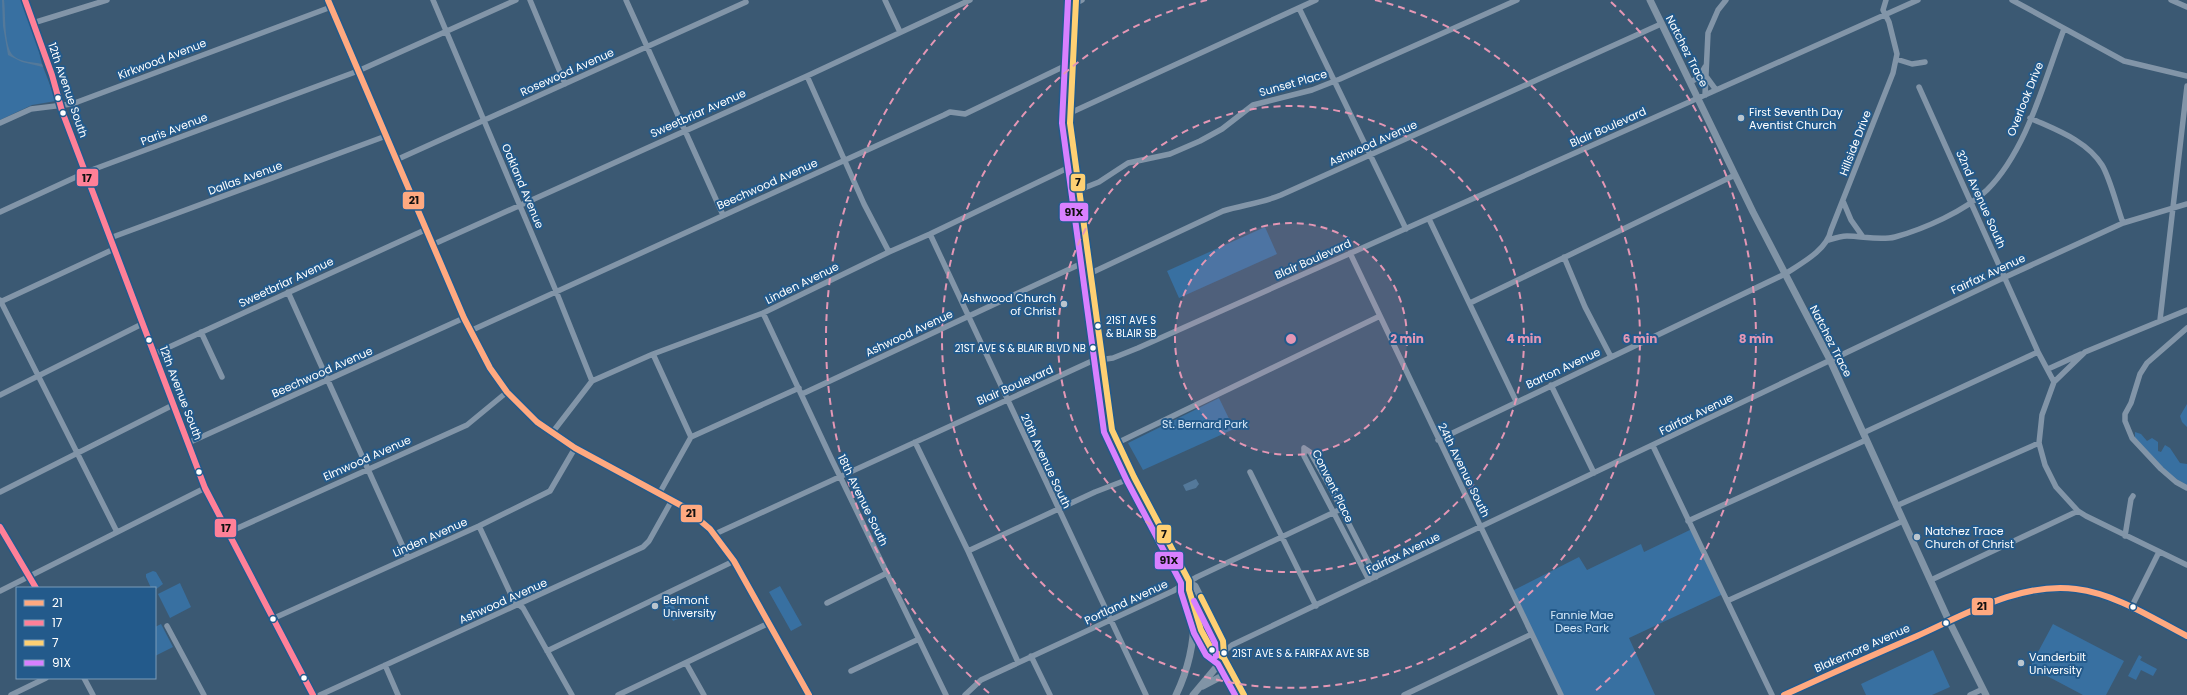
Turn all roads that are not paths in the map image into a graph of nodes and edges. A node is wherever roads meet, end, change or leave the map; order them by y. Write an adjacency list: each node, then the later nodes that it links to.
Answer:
1 (25, 0): 25 (main road, 12th Avenue South)
2 (107, 0): 25 (street)
3 (328, 0): 21 (street)
4 (433, 0): 28 (street, Oakland Avenue)
5 (516, 0): 28 (street, Paris Avenue)
6 (530, 0): 41 (street)
7 (626, 0): 30 (street)
8 (885, 0): 29 (street)
9 (970, 0): 20 (street, Sweetbriar Avenue)
10 (1316, 0): 23 (street)
11 (1517, 0): 39 (street, Sunset Place)
12 (1650, 0): 26 (main road, Natchez Trace)
13 (1726, 0): 34 (street)
14 (1886, 0): 24 (street, Hillside Drive)
15 (1918, 0): 24 (street, Blair Boulevard)
16 (2012, 0): 27 (street)
17 (2171, 0): 22 (street)
18 (1078, 1): 32 (main road)
19 (746, 2): 30 (street, Rosewood Avenue)
20 (958, 2): 29 (street, Sweetbriar Avenue)
21 (331, 7): 35 (street); 46 (street, Kirkwood Avenue)
22 (2187, 7)
23 (1298, 8): 39 (street); 47 (street)
24 (1884, 15): 31 (street, Hillside Drive); 44 (street, Blair Boulevard)
25 (34, 23): 46 (main road, 12th Avenue South)
26 (1661, 24): 40 (main road, Natchez Trace); 53 (street, Ashwood Avenue)
27 (2064, 29): 38 (street); 48 (street, Overlook Drive)
28 (446, 31): 35 (street, Paris Avenue); 49 (street, Oakland Avenue)
29 (900, 32): 37 (street, Sweetbriar Avenue)
30 (646, 47): 41 (street, Rosewood Avenue); 51 (street)
31 (1896, 59): 33 (street); 60 (street, Hillside Drive)
32 (1073, 62): 47 (main road); 55 (street, Beechwood Avenue)
33 (1925, 62)
34 (1706, 65): 36 (street); 40 (street)
35 (358, 71): 52 (street); 57 (street, Paris Avenue)
36 (1706, 75): 44 (street); 45 (street)
37 (807, 76): 51 (street, Sweetbriar Avenue); 55 (street)
38 (2187, 76)
39 (1335, 81): 53 (street); 59 (street, Sunset Place)
40 (1690, 82): 45 (main road, Natchez Trace)
41 (565, 84): 49 (street, Rosewood Avenue)
42 (2187, 86): 64 (street)
43 (1920, 87): 61 (street, 32nd Avenue South)
44 (1716, 90): 45 (street, Blair Boulevard)
45 (1702, 96): 58 (main road, Natchez Trace); 67 (street, Blair Boulevard)
46 (61, 106): 50 (street, Kirkwood Avenue); 57 (main road, 12th Avenue South)
47 (1070, 113): 56 (main road)
48 (2030, 118): 61 (street, Overlook Drive); 68 (street)
49 (484, 120): 54 (street, Rosewood Avenue); 63 (street, Oakland Avenue)
50 (0, 123)
51 (685, 130): 63 (street, Sweetbriar Avenue); 66 (street)
52 (386, 136): 54 (street); 73 (street, Dallas Avenue)
53 (1371, 155): 70 (street); 81 (street, Ashwood Avenue)
54 (396, 160): 69 (street)
55 (844, 160): 66 (street, Beechwood Avenue); 77 (street)
56 (1076, 164): 59 (main road); 71 (street, Linden Avenue)
57 (85, 173): 65 (street, Paris Avenue); 73 (main road, 12th Avenue South)
58 (1735, 175): 79 (street); 82 (main road, Natchez Trace)
59 (1080, 190): 80 (main road)
60 (1843, 201): 72 (street); 74 (street, Hillside Drive)
61 (1971, 203): 72 (street, Overlook Drive); 83 (street, 32nd Avenue South)
62 (2187, 204): 64 (street, Fairfax Avenue)
63 (520, 205): 75 (street, Sweetbriar Avenue); 84 (street, Oakland Avenue)
64 (2172, 207): 68 (street, Fairfax Avenue); 93 (street)
65 (0, 212)
66 (723, 215): 84 (street, Beechwood Avenue)
67 (1429, 219): 70 (street, Blair Boulevard); 87 (street)
68 (2123, 223): 83 (street, Fairfax Avenue)
69 (427, 229): 75 (street); 85 (street, Sweetbriar Avenue)
70 (1406, 229): 78 (street, Blair Boulevard)
71 (930, 234): 77 (street, Linden Avenue); 91 (street, 20th Avenue South)
72 (1863, 237): 74 (street, Overlook Drive)
73 (110, 238): 76 (main road, 12th Avenue South)
74 (1829, 240): 82 (street)
75 (434, 244): 92 (street)
76 (114, 249): 86 (street); 94 (main road, 12th Avenue South)
77 (889, 252): 89 (street, Linden Avenue)
78 (1350, 253): 90 (street, 24th Avenue South); 103 (street, Blair Boulevard)
79 (1564, 257): 87 (street); 102 (street)
80 (1089, 260): 81 (main road); 91 (street, Ashwood Avenue)
81 (1091, 273): 103 (main road)
82 (1785, 274): 102 (street, Barton Avenue); 104 (main road, Natchez Trace)
83 (2005, 277): 98 (street, 32nd Avenue South); 104 (street, Fairfax Avenue)
84 (556, 291): 96 (street, Beechwood Avenue); 109 (street, Oakland Avenue)
85 (288, 292): 97 (street, Sweetbriar Avenue); 108 (street)
86 (0, 301): 106 (street)
87 (1470, 303): 117 (street)
88 (2187, 310): 93 (street)
89 (764, 313): 101 (street, Linden Avenue); 112 (street, 18th Avenue South)
90 (1380, 316): 122 (street, 24th Avenue South); 125 (street)
91 (968, 317): 114 (street, Ashwood Avenue); 116 (street, 20th Avenue South)
92 (464, 318): 96 (street); 108 (street, Beechwood Avenue)
93 (2160, 320): 99 (street)
94 (142, 324): 100 (main road, 12th Avenue South); 106 (street)
95 (2187, 328): 136 (street)
96 (470, 330): 113 (street)
97 (201, 332): 100 (street, Sweetbriar Avenue); 107 (street)
98 (2038, 352): 105 (street, 32nd Avenue South); 120 (street)
99 (2085, 352): 105 (street); 110 (street)
100 (154, 354): 118 (main road, 12th Avenue South)
101 (653, 354): 109 (street, Linden Avenue); 121 (street)
102 (1611, 357): 111 (street, Barton Avenue)
103 (1102, 360): 116 (street, Blair Boulevard); 125 (main road)
104 (1830, 360): 120 (main road, Natchez Trace); 127 (street, Fairfax Avenue)
105 (2048, 369): 110 (street, 32nd Avenue South)
106 (38, 376): 115 (street); 129 (street)
107 (222, 377)
108 (327, 380): 124 (street, Beechwood Avenue); 130 (street)
109 (592, 381): 119 (street, Linden Avenue)
110 (2054, 382): 126 (street)
111 (1551, 385): 117 (street, Barton Avenue); 132 (street)
112 (799, 388): 114 (street, 18th Avenue South); 121 (street)
113 (507, 392): 119 (street); 130 (street, Elmwood Avenue)
114 (802, 394): 133 (street, 18th Avenue South)
115 (0, 395)
116 (1007, 400): 123 (street, Blair Boulevard); 142 (street, 20th Avenue South)
117 (1516, 401): 122 (street, Barton Avenue)
118 (173, 405): 124 (main road, 12th Avenue South); 129 (street)
119 (552, 433): 128 (street)
120 (1864, 436): 141 (main road, Natchez Trace); 146 (street)
121 (691, 437): 138 (street)
122 (1438, 440): 150 (street, 24th Avenue South)
123 (915, 442): 133 (street, Blair Boulevard); 156 (street)
124 (188, 443): 135 (main road, 12th Avenue South)
125 (1117, 443): 134 (main road)
126 (2039, 443): 141 (street); 144 (street)
127 (1653, 446): 132 (street, Fairfax Avenue); 146 (street)
128 (575, 448): 138 (street); 148 (street, Linden Avenue)
129 (77, 453): 137 (street); 151 (street)
130 (368, 468): 152 (street, Elmwood Avenue); 158 (street)
131 (1250, 472): 154 (street)
132 (1594, 473): 150 (street, Fairfax Avenue)
133 (840, 476): 153 (street, Blair Boulevard); 161 (street, 18th Avenue South)
134 (1134, 477): 142 (street); 166 (main road)
135 (205, 488): 151 (street); 152 (main road, 12th Avenue South)
136 (2187, 488)
137 (0, 492)
138 (659, 494): 140 (street)
139 (2133, 496): 155 (street)
140 (672, 500): 153 (street); 171 (street, Ashwood Avenue)
141 (1896, 506): 147 (main road, Natchez Trace)
142 (1058, 509): 156 (street); 176 (street, 20th Avenue South)
143 (1341, 509): 145 (street, Portland Avenue); 145 (street, Convent Place); 163 (street, Convent Place)
144 (2078, 511): 155 (street); 165 (street)
145 (1334, 512): 154 (street, Portland Avenue); 164 (street, Convent Place)
146 (1688, 521): 169 (street)
147 (1903, 521): 165 (main road, Natchez Trace); 169 (street)
148 (479, 526): 158 (street, Linden Avenue); 171 (street)
149 (0, 527): 162 (street)
150 (1480, 527): 163 (street, Fairfax Avenue); 180 (street, 24th Avenue South)
151 (116, 532): 162 (street)
152 (228, 532): 175 (main road, 12th Avenue South)
153 (715, 534): 159 (street)
154 (1282, 535): 166 (street, Portland Avenue); 172 (street)
155 (2125, 536): 157 (street)
156 (968, 551): 186 (street)
157 (2158, 552): 160 (street); 173 (street)
158 (408, 558): 175 (street, Linden Avenue)
159 (734, 561): 178 (street); 183 (street)
160 (2187, 566)
161 (887, 573): 170 (street); 182 (street, 18th Avenue South)
162 (30, 577): 167 (street); 168 (street)
163 (1376, 577): 164 (street, Fairfax Avenue)
164 (1369, 580): 172 (street, Fairfax Avenue)
165 (1931, 580): 177 (main road, Natchez Trace)
166 (1190, 583): 174 (main road); 176 (street, Portland Avenue); 185 (main road)
167 (35, 587)
168 (0, 591)
169 (1727, 601): 215 (street)
170 (826, 603)
171 (518, 605): 183 (street); 188 (street, Ashwood Avenue)
172 (1316, 606): 185 (street, Fairfax Avenue)
173 (2131, 608): 177 (main road, Blakemore Avenue); 181 (main road, Blakemore Avenue)
174 (1195, 611): 185 (main road); 211 (main road)
175 (272, 619): 189 (main road, 12th Avenue South)
176 (1111, 620): 184 (street, Portland Avenue); 210 (street, 20th Avenue South)
177 (1949, 621): 194 (main road, Natchez Trace); 216 (main road, Blakemore Avenue)
178 (770, 623): 187 (street); 206 (street)
179 (167, 626): 198 (street)
180 (1532, 634): 213 (street); 214 (street, 24th Avenue South)
181 (2187, 636)
182 (919, 639): 190 (street); 207 (street, 18th Avenue South)
183 (547, 651): 203 (street)
184 (1031, 656): 186 (street, Portland Avenue); 209 (street)
185 (1224, 658): 193 (main road); 195 (main road)
186 (1018, 662): 208 (street, Portland Avenue)
187 (686, 663): 204 (street); 205 (street)
188 (385, 665): 201 (street, Ashwood Avenue); 202 (street)
189 (299, 670): 199 (main road, 12th Avenue South); 200 (main road, 12th Avenue South)
190 (851, 671)
191 (44, 679): 196 (street)
192 (85, 679): 197 (street)
193 (1236, 679): 195 (main road); 212 (main road)
194 (1985, 692): 217 (street)
195 (1195, 693)
196 (12, 695)
197 (93, 695)
198 (204, 695)
199 (309, 695)
200 (313, 695)
201 (320, 695)
202 (398, 695)
203 (572, 695)
204 (618, 695)
205 (704, 695)
206 (809, 695)
207 (946, 695)
208 (965, 695)
209 (1050, 695)
210 (1146, 695)
211 (1176, 695)
212 (1244, 695)
213 (1404, 695)
214 (1561, 695)
215 (1772, 695)
216 (1784, 695)
217 (1970, 695)

